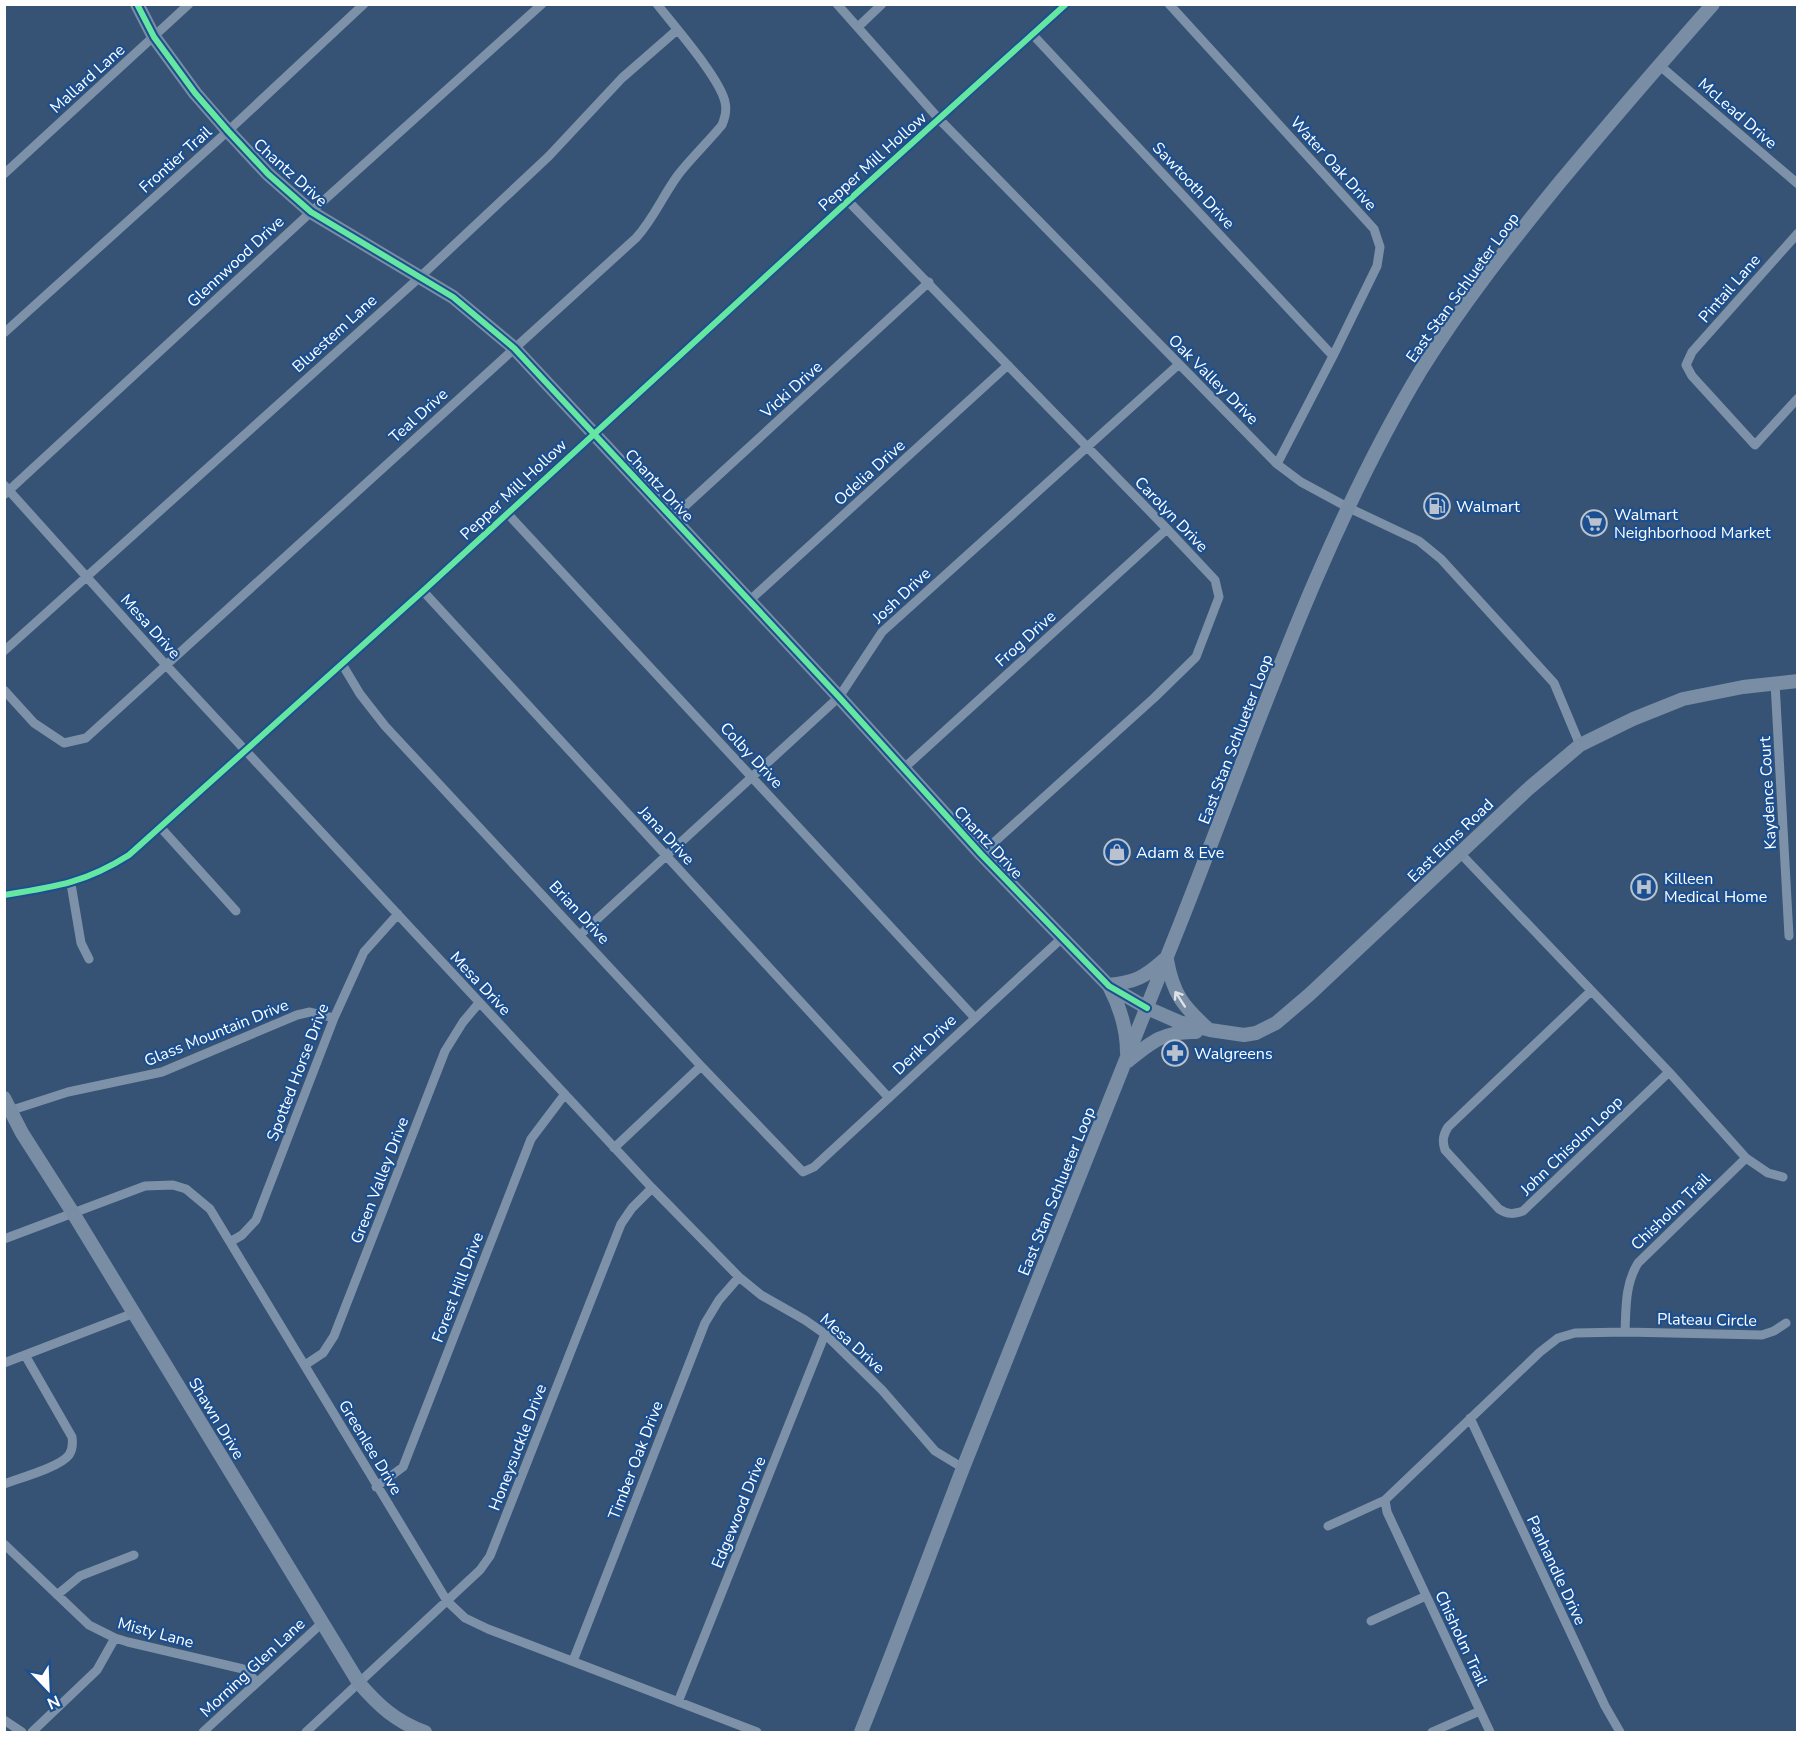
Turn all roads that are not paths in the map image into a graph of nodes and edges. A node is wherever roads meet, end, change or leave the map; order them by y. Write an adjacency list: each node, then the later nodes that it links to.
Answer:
1 (137, 4): 14 (main road, Chantz Drive)
2 (189, 4): 14 (street, Mallard Lane)
3 (364, 4): 17 (street, Frontier Trail)
4 (542, 4): 21 (street, Glennwood Drive)
5 (657, 4): 12 (street, Teal Drive)
6 (837, 4): 11 (street, Oak Valley Drive)
7 (882, 4): 11 (street)
8 (1066, 4): 13 (street, Pepper Mill Hollow)
9 (1169, 4): 27 (street, Water Oak Drive)
10 (1713, 4): 15 (main road, East Stan Schlueter Loop)
11 (858, 27): 16 (street, Oak Valley Drive)
12 (677, 30): 23 (street, Bluestem Lane); 26 (street, Teal Drive)
13 (1032, 35): 16 (street, Pepper Mill Hollow); 27 (street, Sawtooth Drive)
14 (154, 37): 17 (main road, Chantz Drive); 18 (street, Mallard Lane)
15 (1659, 65): 19 (street, McLead Drive); 35 (main road, East Stan Schlueter Loop)
16 (939, 119): 20 (street, Pepper Mill Hollow); 28 (street, Oak Valley Drive)
17 (228, 131): 21 (main road, Chantz Drive); 25 (street, Frontier Trail)
18 (4, 174)
19 (1797, 184)
20 (848, 201): 24 (street, Carolyn Drive); 31 (street, Pepper Mill Hollow)
21 (311, 212): 23 (main road, Chantz Drive); 34 (street, Glennwood Drive)
22 (1797, 232): 30 (street, Pintail Lane)
23 (420, 277): 26 (main road, Chantz Drive); 39 (street, Bluestem Lane)
24 (929, 282): 29 (street, Carolyn Drive); 37 (street, Vicki Drive)
25 (4, 333)
26 (514, 348): 31 (main road, Chantz Drive); 44 (street, Teal Drive)
27 (1334, 356): 33 (street, Water Oak Drive)
28 (1178, 364): 32 (street, Josh Drive); 33 (street, Oak Valley Drive)
29 (1008, 365): 32 (street, Carolyn Drive); 41 (street, Odelia Drive)
30 (1797, 398)
31 (593, 434): 36 (street, Pepper Mill Hollow); 37 (main road, Chantz Drive)
32 (1086, 447): 38 (street, Carolyn Drive); 48 (street, Josh Drive)
33 (1277, 464): 35 (street, Oak Valley Drive)
34 (6, 490): 39 (street, Mesa Drive)
35 (1349, 508): 49 (street, Oak Valley Drive); 64 (main road, East Stan Schlueter Loop)
36 (507, 513): 40 (street, Pepper Mill Hollow); 52 (street, Colby Drive)
37 (672, 518): 41 (main road, Chantz Drive)
38 (1167, 529): 51 (street, Frog Drive); 55 (street, Carolyn Drive)
39 (86, 576): 42 (street, Bluestem Lane); 44 (street, Mesa Drive)
40 (423, 591): 43 (street, Pepper Mill Hollow); 56 (street, Jana Drive)
41 (750, 600): 48 (main road, Chantz Drive)
42 (4, 651)
43 (342, 664): 50 (street, Pepper Mill Hollow); 61 (street, Brian Drive)
44 (166, 665): 47 (street, Teal Drive); 50 (street, Mesa Drive)
45 (1797, 681): 46 (main road, East Elms Road)
46 (1775, 683): 49 (main road, East Elms Road); 62 (street, Kaydence Court)
47 (4, 690)
48 (839, 697): 51 (main road, Chantz Drive); 52 (street, Josh Drive)
49 (1581, 745): 54 (main road, East Elms Road)
50 (246, 751): 53 (street, Pepper Mill Hollow); 60 (street, Mesa Drive)
51 (903, 769): 55 (main road, Chantz Drive)
52 (752, 777): 56 (street, Josh Drive); 71 (street, Colby Drive)
53 (161, 828): 57 (street, Pepper Mill Hollow); 59 (street)
54 (1459, 852): 67 (street); 72 (main road, East Elms Road)
55 (981, 854): 63 (main road, Chantz Drive)
56 (666, 857): 61 (street, Josh Drive); 77 (street, Jana Drive)
57 (71, 884): 58 (street, Pepper Mill Hollow); 65 (street)
58 (4, 894)
59 (237, 911)
60 (398, 914): 68 (street, Mesa Drive); 70 (street, Spotted Horse Drive)
61 (581, 934): 74 (street, Brian Drive)
62 (1789, 936)
63 (1062, 938): 66 (main road, Chantz Drive); 71 (street, Derik Drive)
64 (1166, 958): 66 (main road); 69 (main road, East Stan Schlueter Loop); 72 (main road, one-way to 64)
65 (89, 959)
66 (1108, 986): 69 (main road, Chantz Drive); 73 (main road)
67 (1591, 991): 75 (street); 75 (street, John Chisolm Loop)
68 (479, 1003): 76 (street, Mesa Drive); 94 (street, Green Valley Drive)
69 (1147, 1008): 72 (main road, East Elms Road); 73 (main road, East Stan Schlueter Loop)
70 (334, 1018): 78 (street, Glass Mountain Drive); 86 (street, Spotted Horse Drive)
71 (975, 1018): 77 (street, Derik Drive)
72 (1210, 1030): 73 (main road)
73 (1126, 1061): 96 (main road, East Stan Schlueter Loop)
74 (701, 1066): 79 (street); 81 (street, Brian Drive)
75 (1669, 1072): 80 (street)
76 (565, 1095): 79 (street, Mesa Drive); 98 (street, Forest Hill Drive)
77 (888, 1098): 81 (street, Derik Drive)
78 (6, 1107): 84 (main road, Shawn Drive)
79 (614, 1148): 83 (street, Mesa Drive)
80 (1746, 1158): 82 (street); 90 (street, Chisholm Trail)
81 (807, 1172)
82 (1784, 1177)
83 (652, 1188): 87 (street, Mesa Drive); 105 (street, Honeysuckle Drive)
84 (73, 1213): 85 (street, Greenlee Drive); 86 (street, Greenlee Drive); 88 (main road, Shawn Drive)
85 (4, 1239)
86 (230, 1242): 94 (street, Greenlee Drive)
87 (739, 1277): 91 (street, Mesa Drive); 109 (street, Timber Oak Drive)
88 (134, 1313): 92 (street); 107 (main road, Shawn Drive)
89 (1786, 1323): 90 (street, Plateau Circle)
90 (1624, 1332): 95 (street)
91 (825, 1334): 96 (street, Mesa Drive); 112 (street, Edgewood Drive)
92 (25, 1355): 93 (street); 97 (street)
93 (4, 1363)
94 (305, 1365): 98 (street, Greenlee Drive)
95 (1470, 1418): 99 (street); 124 (street, Panhandle Drive)
96 (963, 1468): 121 (main road, East Stan Schlueter Loop)
97 (4, 1484)
98 (376, 1487): 105 (street, Greenlee Drive)
99 (1385, 1500): 100 (street); 104 (street, Chisholm Trail)
100 (1328, 1526)
101 (4, 1544): 103 (street, Misty Lane)
102 (134, 1555): 103 (street)
103 (57, 1595): 108 (street, Misty Lane)
104 (1426, 1596): 106 (street); 113 (street, Chisholm Trail)
105 (447, 1601): 109 (street, Greenlee Drive); 111 (street, Honeysuckle Drive)
106 (1371, 1621)
107 (322, 1623): 110 (street, Morning Glen Lane); 111 (main road, Shawn Drive)
108 (115, 1638): 110 (street, Misty Lane); 117 (street)
109 (573, 1661): 112 (street, Greenlee Drive)
110 (257, 1682): 118 (street, Morning Glen Lane)
111 (359, 1683): 115 (main road, Shawn Drive); 119 (street, Honeysuckle Drive)
112 (678, 1702): 120 (street, Greenlee Drive)
113 (1480, 1712): 122 (street); 123 (street, Chisholm Trail)
114 (4, 1720): 116 (street)
115 (417, 1731)
116 (22, 1732)
117 (32, 1732)
118 (203, 1732)
119 (306, 1732)
120 (757, 1732)
121 (861, 1732)
122 (1432, 1732)
123 (1490, 1732)
124 (1620, 1732)

